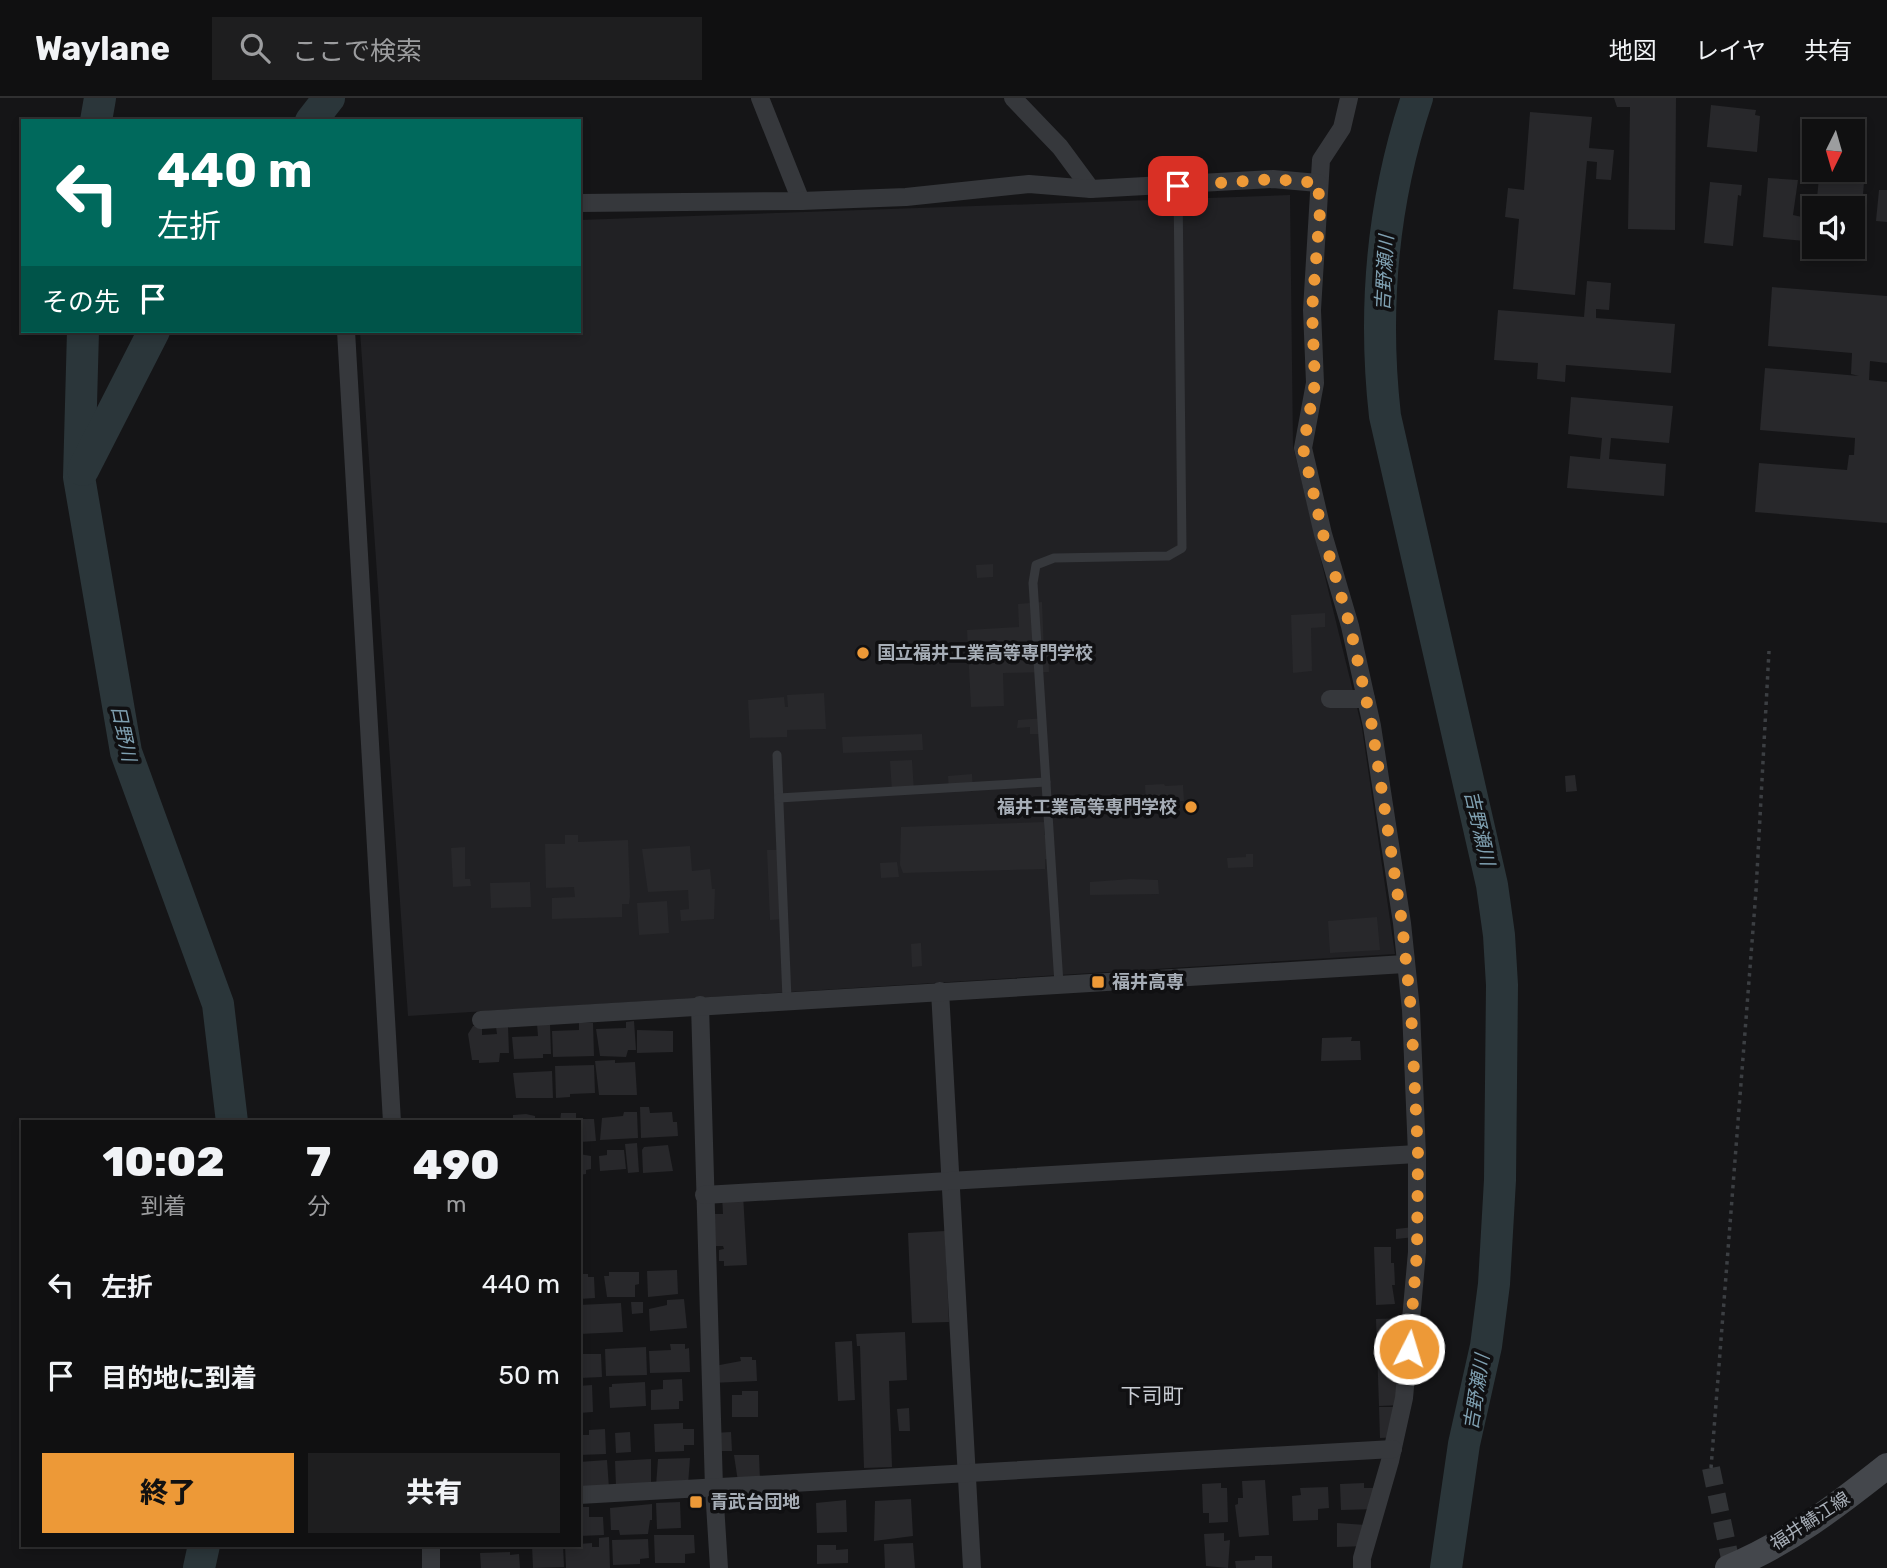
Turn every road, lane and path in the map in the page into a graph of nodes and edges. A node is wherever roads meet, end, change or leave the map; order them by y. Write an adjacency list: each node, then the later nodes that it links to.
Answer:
1 (760, 98): 7 (street)
2 (1013, 98): 6 (street)
3 (1349, 98): 4 (street)
4 (1318, 183): 5 (street); 12 (street)
5 (1178, 186): 6 (street); 14 (lane)
6 (1091, 189): 7 (street)
7 (801, 201): 8 (street)
8 (581, 203)
9 (346, 333): 22 (street)
10 (1769, 651): 28 (path)
11 (1330, 699): 12 (street)
12 (1366, 699): 16 (street)
13 (778, 755): 15 (lane)
14 (1046, 782): 15 (lane); 17 (lane)
15 (779, 798): 19 (lane)
16 (1405, 964): 17 (street); 23 (street)
17 (1059, 984): 18 (street)
18 (940, 991): 19 (street); 24 (street)
19 (787, 999): 20 (street)
20 (700, 1005): 21 (street); 25 (street)
21 (481, 1020)
22 (392, 1120)
23 (1418, 1154): 24 (street); 26 (street)
24 (950, 1181): 25 (street); 29 (street)
25 (704, 1195): 30 (street)
26 (1393, 1449): 29 (street); 36 (street)
27 (1887, 1466): 37 (main road, 福井鯖江線)
28 (1711, 1468)
29 (967, 1475): 30 (street); 35 (street)
30 (714, 1488): 31 (street); 34 (street)
31 (581, 1495)
32 (431, 1547): 33 (street)
33 (431, 1568)
34 (719, 1568)
35 (972, 1568)
36 (1362, 1568)
37 (1728, 1568)

